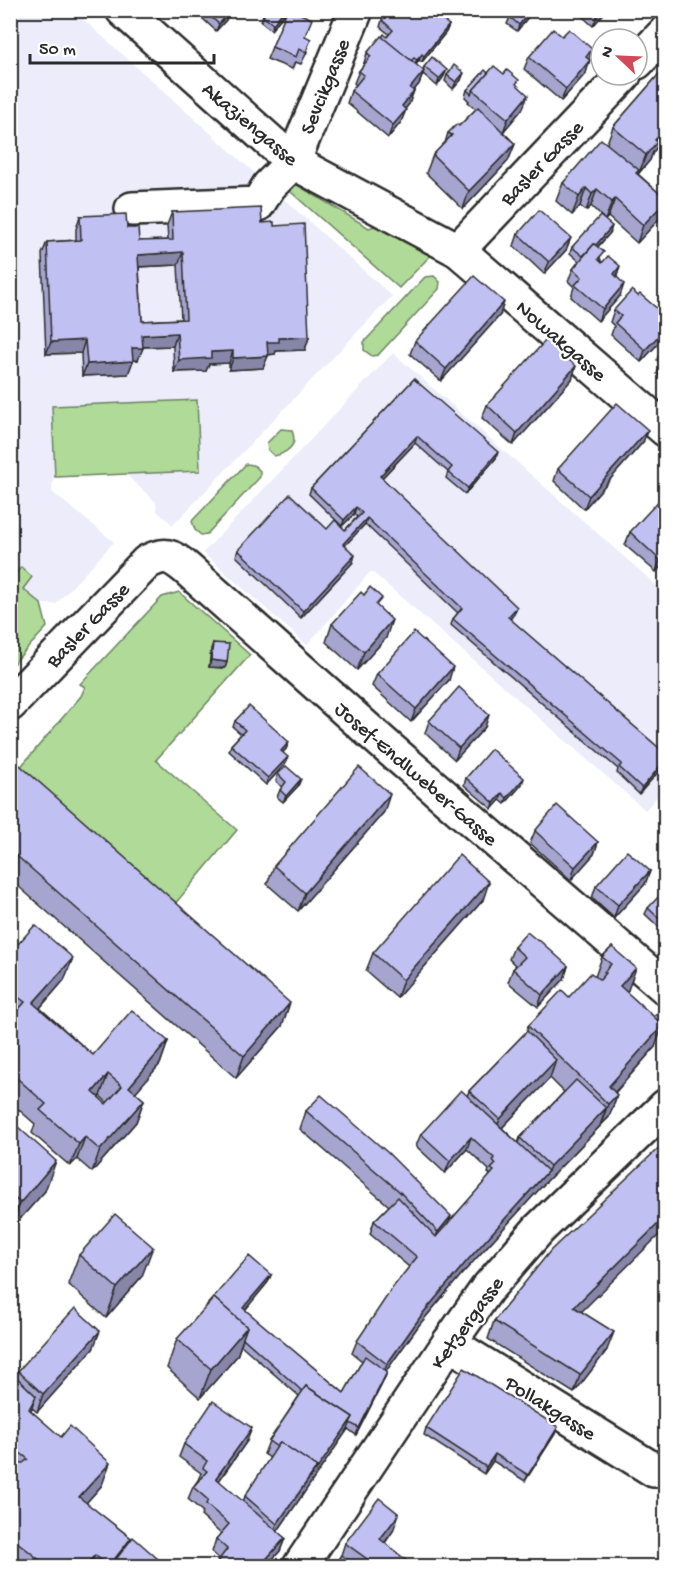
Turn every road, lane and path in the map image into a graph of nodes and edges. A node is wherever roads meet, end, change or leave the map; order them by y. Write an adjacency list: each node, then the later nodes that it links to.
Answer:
1 (123, 10): 6 (street, Akaziengasse)
2 (354, 11): 6 (street, Sevcikgasse)
3 (666, 32): 4 (street)
4 (649, 50)
5 (613, 87): 8 (street, Basler Gasse)
6 (293, 162): 7 (street); 8 (street, Akaziengasse)
7 (132, 209)
8 (458, 250): 9 (street, Nowakgasse)
9 (666, 430)
10 (169, 556): 11 (street, Basler Gasse); 12 (street, Josef-Endlweber-Gasse)
11 (10, 704)
12 (666, 988)
13 (666, 1106): 14 (street, Ketzergasse)
14 (448, 1343): 15 (street, Pollakgasse); 16 (street, Ketzergasse)
15 (654, 1470)
16 (300, 1566)

